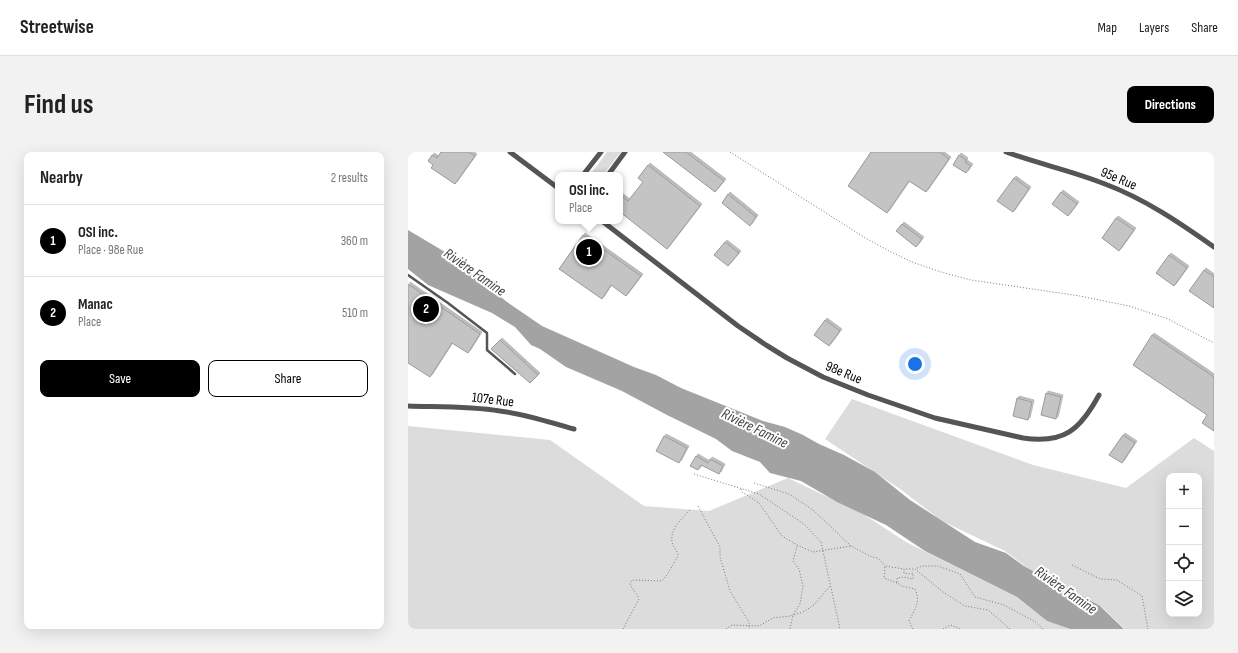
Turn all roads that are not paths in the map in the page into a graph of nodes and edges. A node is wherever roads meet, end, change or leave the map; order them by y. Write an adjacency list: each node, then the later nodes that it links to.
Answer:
1 (510, 152): 7 (street)
2 (601, 152): 5 (street)
3 (625, 152): 6 (street)
4 (1010, 153): 9 (street, 95e Rue)
5 (585, 172)
6 (610, 172)
7 (555, 186)
8 (606, 224): 12 (street, 98e Rue)
9 (1214, 247)
10 (408, 275): 11 (lane)
11 (515, 374)
12 (1099, 395)
13 (408, 406): 14 (street, 107e Rue)
14 (574, 429)

